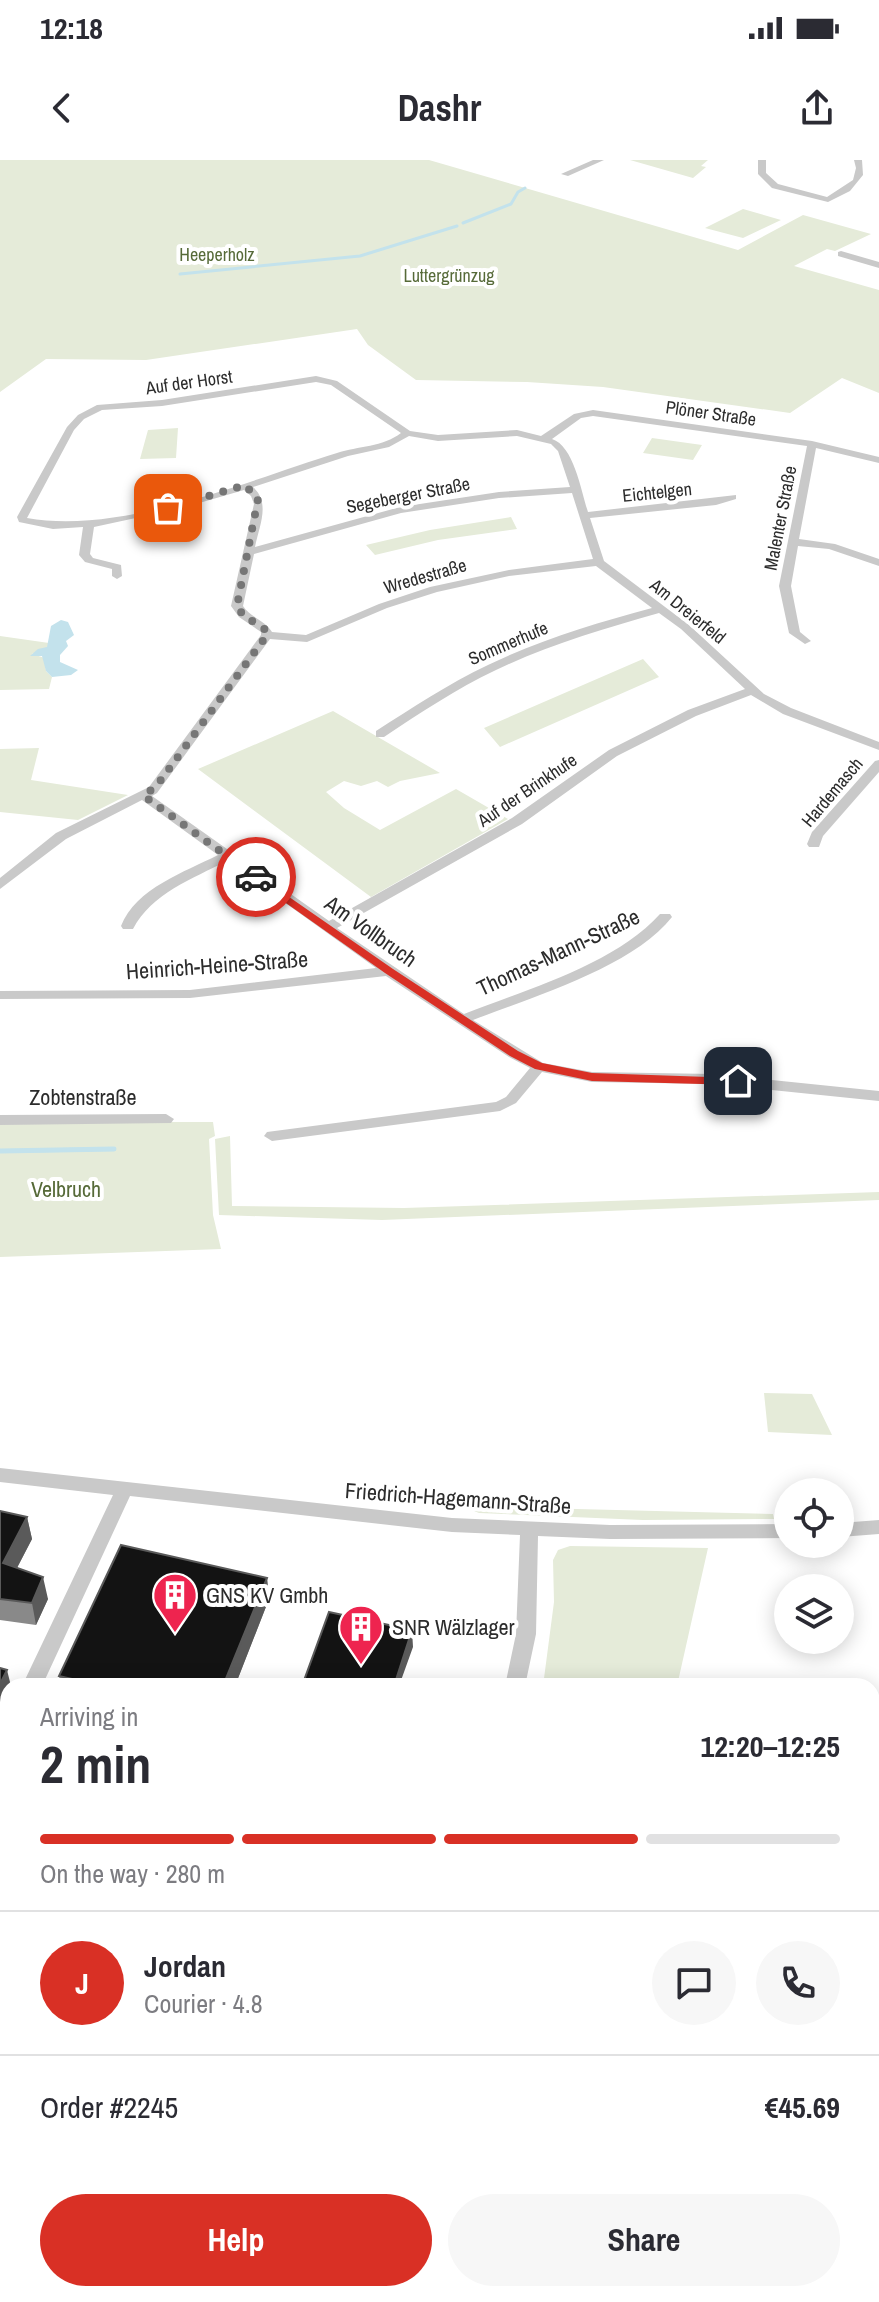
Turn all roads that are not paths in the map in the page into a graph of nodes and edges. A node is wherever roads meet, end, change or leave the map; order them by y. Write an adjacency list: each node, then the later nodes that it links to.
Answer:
1 (600, 160): 4 (street)
2 (762, 160): 3 (street)
3 (858, 160)
4 (565, 174)
5 (841, 254): 6 (street)
6 (879, 265)
7 (407, 433): 8 (street); 11 (street); 15 (street, Auf der Horst)
8 (545, 438): 9 (street, Plöner Straße); 12 (street)
9 (812, 444): 10 (street, Plöner Straße); 16 (street, Malenter Straße)
10 (879, 460)
11 (245, 485): 15 (street); 17 (street)
12 (576, 490): 14 (street); 17 (street, Segeberger Straße)
13 (732, 497): 14 (street, Eichtelgen)
14 (585, 515): 18 (street)
15 (89, 524): 20 (street)
16 (793, 542): 19 (street); 23 (street, Malenter Straße)
17 (249, 552): 22 (street)
18 (599, 562): 21 (street, Am Dreierfeld); 22 (street, Wredestraße)
19 (879, 563)
20 (117, 576)
21 (660, 609): 24 (street, Am Dreierfeld); 25 (street, Sommerhufe)
22 (267, 635): 28 (street)
23 (805, 641)
24 (752, 691): 26 (street, Am Dreierfeld); 34 (street, Auf der Brinkhufe)
25 (380, 734)
26 (879, 746)
27 (879, 764): 29 (street, Hardemasch)
28 (144, 796): 30 (street, Am Vollbruch); 31 (street)
29 (814, 844)
30 (227, 856): 33 (street); 34 (street, Am Vollbruch)
31 (0, 885)
32 (665, 917): 37 (street, Thomas-Mann-Straße)
33 (128, 926)
34 (327, 928): 35 (street, Am Vollbruch)
35 (389, 971): 36 (street, Heinrich-Heine-Straße); 37 (street, Am Vollbruch)
36 (0, 995)
37 (464, 1019): 38 (street, Am Vollbruch)
38 (539, 1067): 39 (street, Am Vollbruch); 42 (street)
39 (879, 1096)
40 (166, 1119): 41 (street, Zobtenstraße)
41 (0, 1120)
42 (272, 1136)
43 (0, 1475): 44 (street, Friedrich-Hagemann-Straße)
44 (125, 1489): 46 (street, Friedrich-Hagemann-Straße); 49 (street)
45 (879, 1527): 47 (street)
46 (529, 1529): 48 (street, Friedrich-Hagemann-Straße); 50 (street)
47 (854, 1529)
48 (774, 1531)
49 (36, 1678)
50 (517, 1678)

